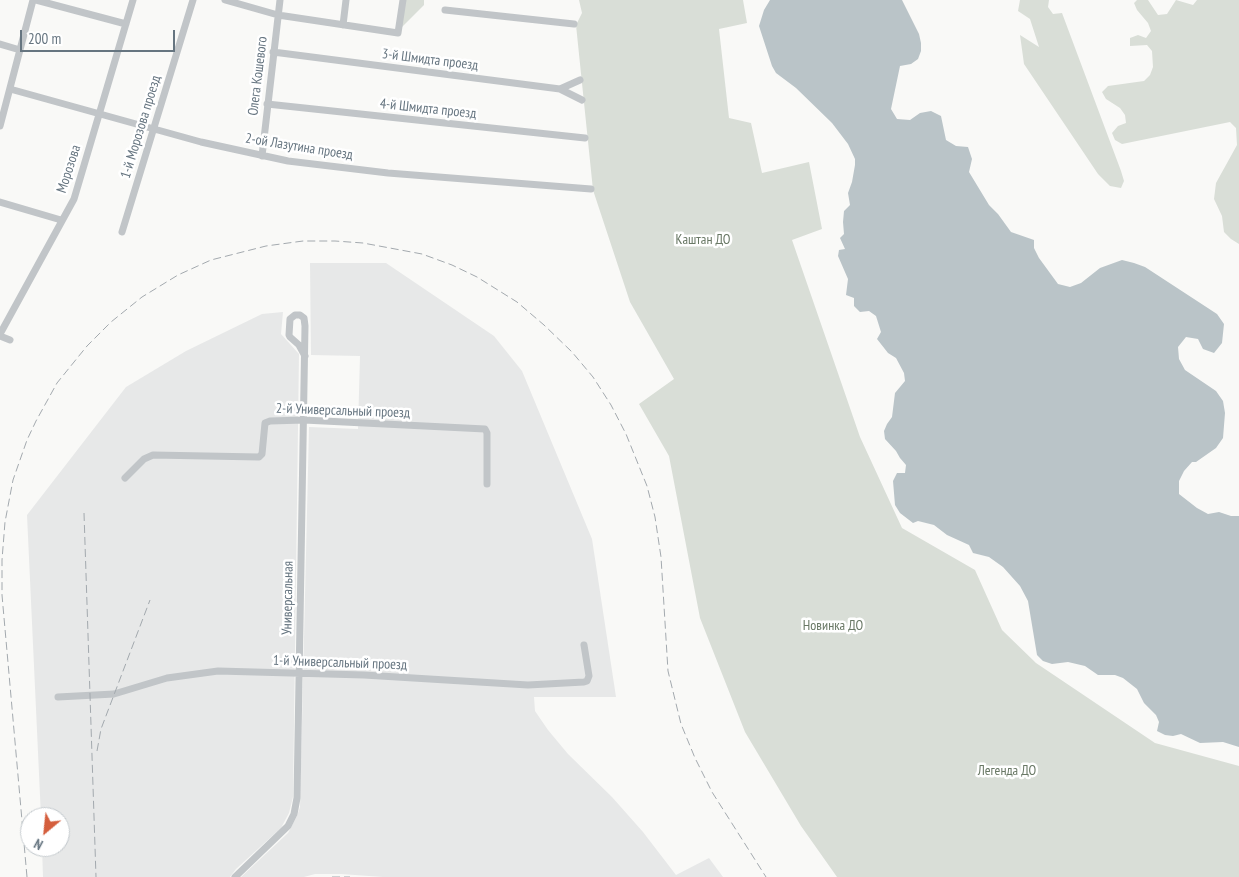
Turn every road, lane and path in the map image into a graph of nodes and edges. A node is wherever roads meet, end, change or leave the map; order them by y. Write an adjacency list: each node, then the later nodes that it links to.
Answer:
1 (35, 0): 10 (street); 14 (street)
2 (133, 0): 10 (street, Морозова)
3 (193, 0): 23 (street, 1-й Морозова проезд)
4 (225, 0): 9 (street)
5 (280, 0): 9 (street, Олега Кошевого)
6 (346, 0): 12 (street)
7 (403, 0): 12 (street)
8 (445, 10): 11 (street)
9 (278, 15): 12 (street); 15 (street, Олега Кошевого)
10 (126, 24): 21 (street, Морозова)
11 (574, 24)
12 (343, 25)
13 (0, 44): 14 (street)
14 (20, 50): 17 (street)
15 (274, 52): 18 (street, 3-й Шмидта проезд); 20 (street, Олега Кошевого)
16 (580, 80): 18 (street)
17 (10, 89): 21 (street, 2-ой Лазутина проезд); 22 (street)
18 (560, 89): 19 (street, 3-й Шмидта проезд)
19 (582, 100)
20 (267, 104): 24 (street, 4-й Шмидта проезд); 25 (street, Олега Кошевого)
21 (99, 114): 23 (street, 2-ой Лазутина проезд); 28 (street, Морозова)
22 (0, 126)
23 (154, 129): 25 (street, 2-ой Лазутина проезд); 29 (street, 1-й Морозова проезд)
24 (586, 138)
25 (262, 156): 26 (street, 2-ой Лазутина проезд)
26 (591, 189)
27 (0, 202): 28 (street)
28 (61, 220): 30 (street, Морозова)
29 (122, 232)
30 (0, 336): 31 (street)
31 (10, 340)
32 (305, 356): 32 (street, Универсальная); 33 (street, Универсальная)
33 (304, 420): 34 (street, 2-й Универсальный проезд); 35 (street, 2-й Универсальный проезд); 37 (street, Универсальная)
34 (125, 478)
35 (487, 484)
36 (584, 645): 37 (street, 1-й Универсальный проезд)
37 (299, 673): 38 (street, 1-й Универсальный проезд); 39 (street, Универсальная)
38 (58, 697)
39 (235, 877)

